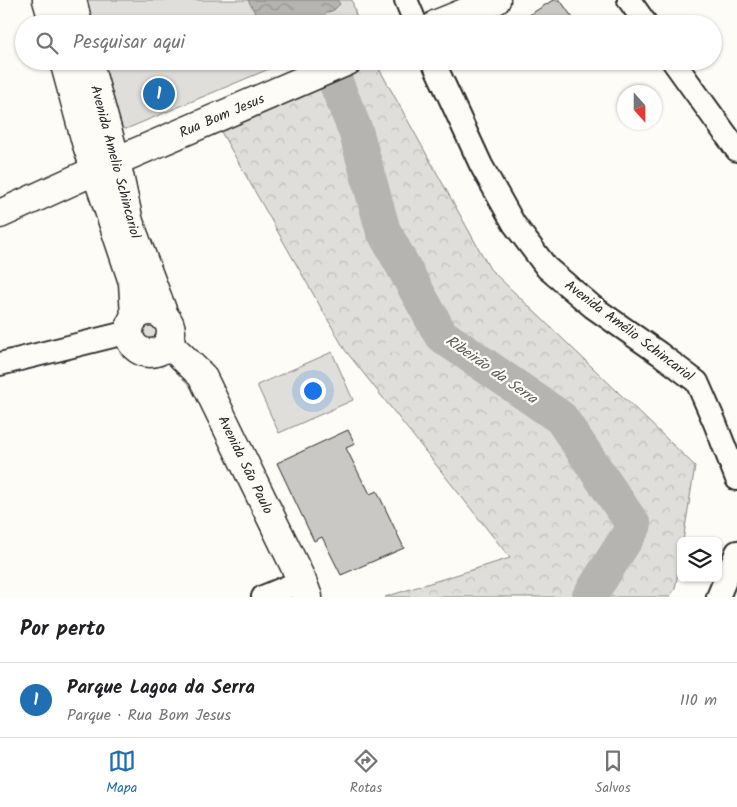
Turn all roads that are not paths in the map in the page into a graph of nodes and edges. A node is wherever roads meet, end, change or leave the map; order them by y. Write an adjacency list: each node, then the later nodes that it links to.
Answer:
1 (47, 0): 6 (main road)
2 (72, 0): 7 (main road)
3 (406, 0): 8 (street)
4 (496, 0): 9 (main road)
5 (629, 0): 10 (street)
6 (51, 15)
7 (76, 15)
8 (412, 15)
9 (458, 15)
10 (640, 15)
11 (66, 70): 17 (main road, Avenida Amelio Schincariol)
12 (90, 70): 17 (main road, Avenida Amelio Schincariol)
13 (327, 70): 17 (main road, Rua Bom Jesus)
14 (437, 70): 22 (street, Avenida Amélio Schincariol)
15 (679, 70): 16 (street)
16 (737, 150)
17 (106, 166): 18 (main road, Rua Bom Jesus); 19 (main road, Avenida Amelio Schincariol); 20 (main road, Avenida Amelio Schincariol)
18 (0, 214)
19 (132, 324): 20 (main road); 20 (main road); 21 (street)
20 (167, 330): 24 (main road, Avenida São Paulo)
21 (0, 364)
22 (737, 479)
23 (737, 552): 26 (street)
24 (305, 589): 25 (street)
25 (263, 597)
26 (718, 597)

